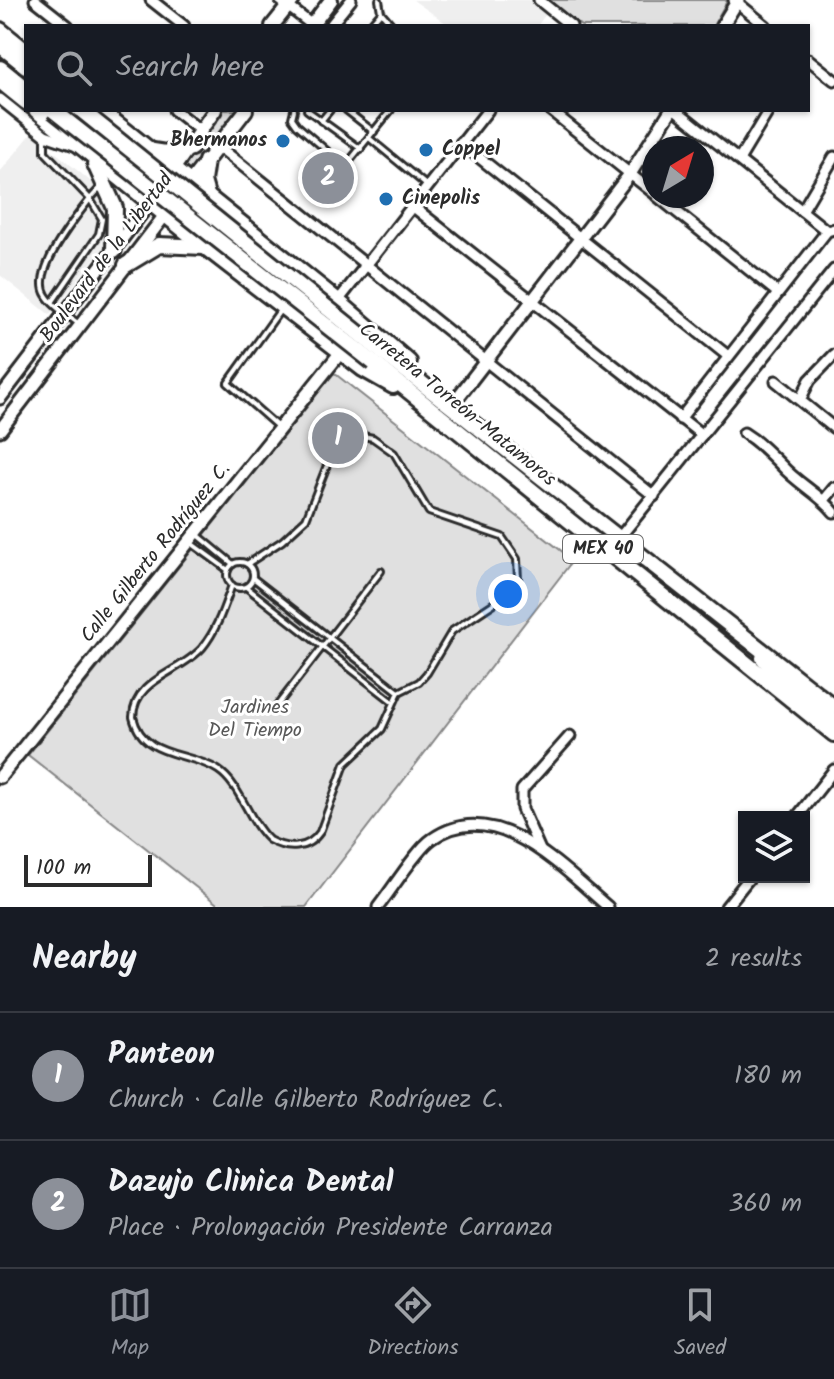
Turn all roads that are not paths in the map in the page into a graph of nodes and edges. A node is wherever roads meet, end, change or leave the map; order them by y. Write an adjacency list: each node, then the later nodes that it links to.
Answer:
1 (35, 0): 10 (street)
2 (331, 0): 14 (main road)
3 (351, 0): 15 (street)
4 (379, 0): 9 (lane)
5 (539, 0): 18 (street)
6 (156, 1): 11 (street)
7 (736, 1): 19 (street); 20 (street)
8 (287, 2): 12 (main road); 13 (street)
9 (381, 12): 16 (lane); 17 (lane)
10 (65, 24)
11 (182, 24)
12 (273, 24)
13 (310, 24)
14 (313, 24)
15 (332, 24)
16 (371, 24)
17 (391, 24)
18 (564, 24)
19 (723, 24)
20 (764, 24)
21 (0, 30): 23 (highway)
22 (0, 45): 25 (highway)
23 (24, 49)
24 (810, 61): 27 (street)
25 (24, 64)
26 (0, 68): 29 (highway)
27 (834, 80)
28 (0, 81): 31 (highway)
29 (24, 87)
30 (0, 99): 52 (street)
31 (24, 100)
32 (38, 112): 56 (highway)
33 (56, 112): 93 (highway, Carretera Torreón-Matamoros / MEX 40, bridge)
34 (83, 112): 93 (highway, MEX 40, bridge)
35 (103, 112): 57 (highway)
36 (177, 112): 50 (street)
37 (214, 112): 50 (main road, Boulevard de la Libertad)
38 (245, 112): 55 (main road, Boulevard de la Libertad)
39 (294, 112): 59 (lane)
40 (310, 112): 49 (lane)
41 (328, 112): 49 (lane)
42 (349, 112): 51 (lane)
43 (390, 112): 51 (lane)
44 (486, 112): 54 (street)
45 (552, 112): 64 (street)
46 (673, 112): 64 (street)
47 (677, 112): 61 (street)
48 (768, 112): 61 (street)
49 (321, 121): 59 (lane)
50 (202, 132): 58 (main road, Boulevard de la Libertad)
51 (374, 132): 53 (lane)
52 (45, 135): 56 (street); 70 (lane)
53 (369, 138): 59 (lane); 68 (lane)
54 (461, 143): 68 (street); 77 (street)
55 (218, 146): 62 (main road, Boulevard de la Libertad); 81 (street)
56 (83, 148): 65 (highway)
57 (149, 148): 58 (highway); 63 (highway); 65 (highway)
58 (191, 148): 63 (main road, Boulevard de la Libertad)
59 (361, 149)
60 (834, 157): 74 (street)
61 (739, 160): 74 (street)
62 (206, 161): 66 (main road, Boulevard de la Libertad); 69 (highway)
63 (175, 170): 66 (highway); 71 (main road, Boulevard de la Libertad)
64 (630, 174): 67 (street); 77 (street)
65 (111, 178): 70 (lane); 71 (highway); 79 (highway)
66 (190, 181): 69 (highway); 75 (main road, Boulevard de la Libertad)
67 (642, 184)
68 (426, 185): 72 (street)
69 (211, 198): 78 (highway); 84 (highway)
70 (90, 199): 85 (lane); 85 (lane)
71 (150, 202): 75 (highway); 79 (street, Boulevard de la Libertad)
72 (411, 205): 81 (street); 86 (street)
73 (672, 208): 83 (street)
74 (802, 211): 76 (street)
75 (165, 215): 78 (highway); 80 (street, Boulevard de la Libertad)
76 (831, 230): 83 (street)
77 (582, 240): 86 (street); 92 (street)
78 (201, 244): 80 (highway); 87 (highway)
79 (114, 250): 88 (street, Boulevard de la Libertad)
80 (126, 265): 89 (street, Boulevard de la Libertad)
81 (365, 265): 84 (street); 94 (street)
82 (834, 270): 106 (street)
83 (778, 293): 92 (street)
84 (338, 301): 96 (highway)
85 (53, 302): 88 (lane)
86 (533, 302): 94 (street); 101 (street)
87 (283, 307): 90 (highway); 102 (lane)
88 (66, 314): 89 (lane); 98 (street, Boulevard de la Libertad)
89 (81, 325): 104 (street, Boulevard de la Libertad)
90 (341, 352): 97 (highway); 102 (street, Calle Gilberto Rodríguez C.)
91 (834, 355): 99 (street)
92 (728, 356): 101 (street)
93 (378, 358): 96 (highway, MEX 40); 97 (highway, Carretera Torreón-Matamoros / MEX 40)
94 (487, 360): 100 (street); 108 (street)
95 (776, 381): 99 (street)
96 (436, 392): 100 (highway, MEX 40)
97 (413, 395): 128 (highway, Carretera Torreón-Matamoros / MEX 40)
98 (0, 398)
99 (800, 400): 103 (street)
100 (452, 405): 112 (highway, MEX 40)
101 (680, 419): 106 (street)
102 (280, 428): 111 (street, Calle Gilberto Rodríguez C.)
103 (834, 428)
104 (0, 430)
105 (744, 433): 109 (street)
106 (702, 435): 108 (street)
107 (834, 488): 109 (street)
108 (654, 496): 112 (street)
109 (825, 499): 110 (street)
110 (834, 512)
111 (193, 537): 113 (lane); 115 (lane); 131 (street, Calle Gilberto Rodríguez C.)
112 (620, 537): 121 (highway, MEX 40)
113 (233, 564): 114 (lane); 115 (lane)
114 (247, 564): 117 (lane); 123 (lane)
115 (228, 570): 118 (lane)
116 (381, 571): 120 (lane)
117 (253, 578): 119 (lane); 120 (lane)
118 (232, 585): 119 (lane); 124 (lane)
119 (246, 587): 122 (lane)
120 (330, 637): 122 (lane); 123 (lane)
121 (757, 646): 125 (highway, MEX 40); 127 (highway)
122 (323, 647): 124 (lane); 126 (lane)
123 (399, 692): 124 (lane)
124 (392, 701)
125 (834, 707)
126 (273, 711)
127 (834, 721)
128 (834, 734)
129 (570, 736): 133 (street)
130 (834, 770): 132 (street)
131 (0, 777)
132 (802, 811)
133 (540, 850): 135 (street); 136 (street)
134 (745, 883): 137 (street)
135 (378, 907)
136 (608, 907)
137 (726, 907)

